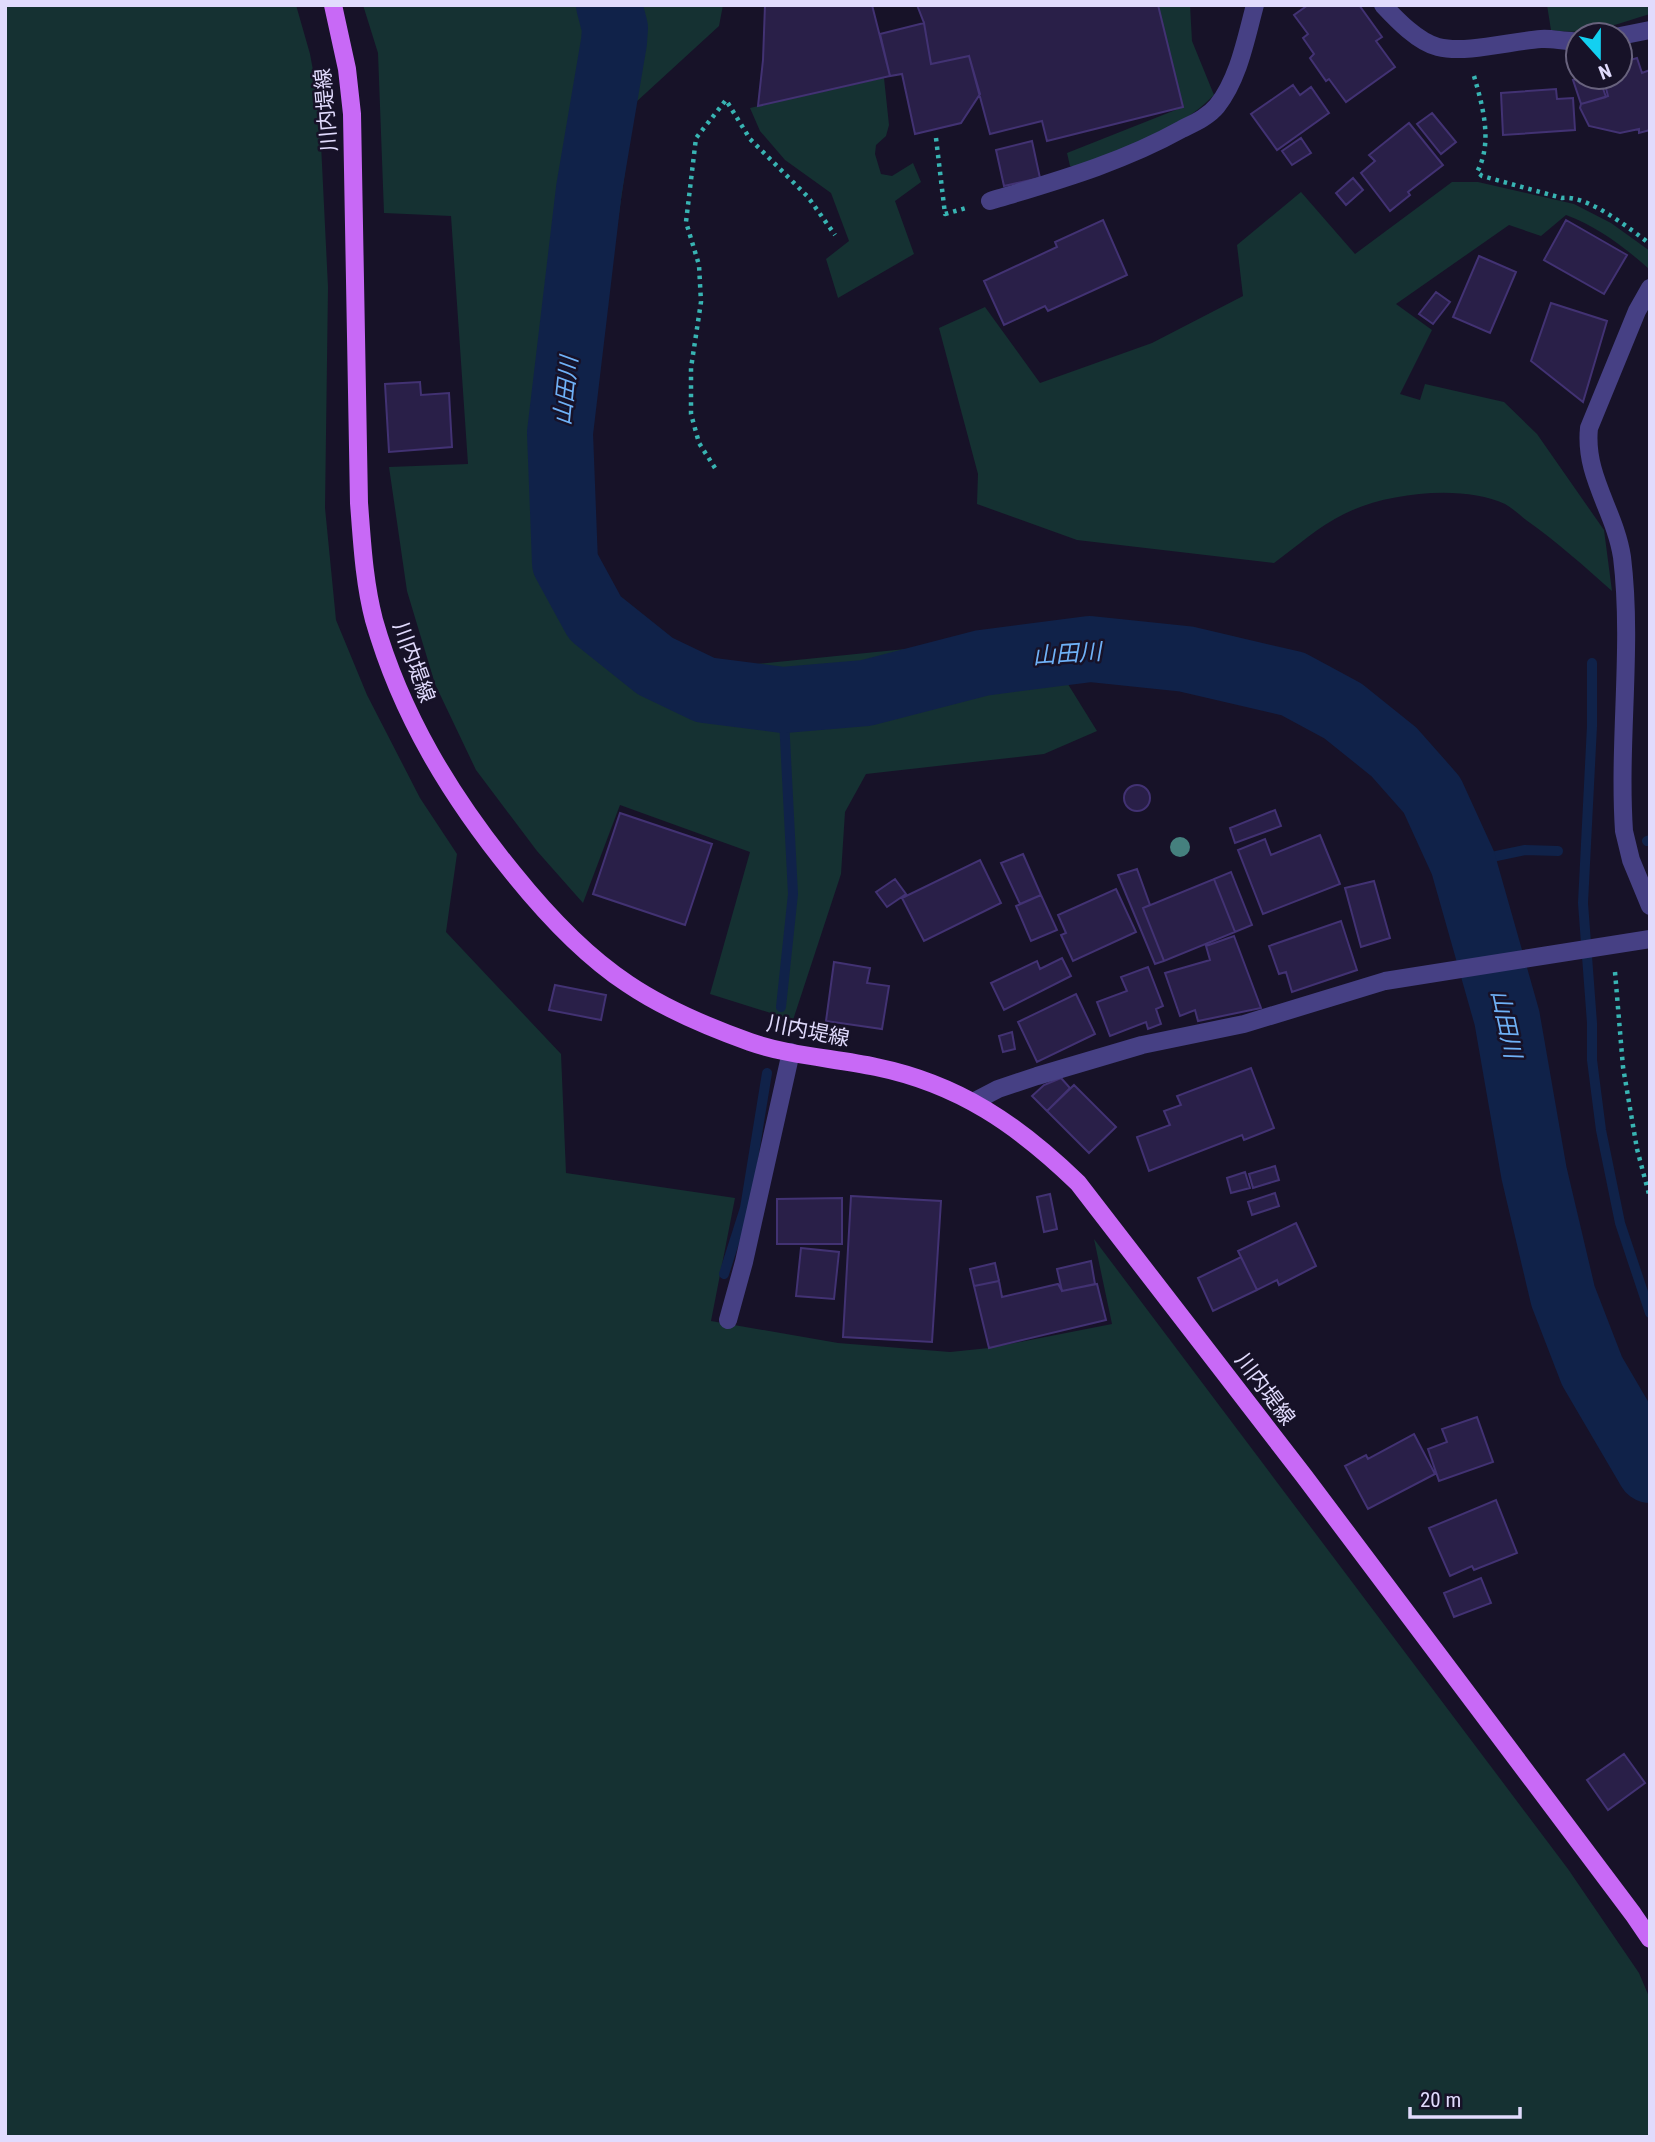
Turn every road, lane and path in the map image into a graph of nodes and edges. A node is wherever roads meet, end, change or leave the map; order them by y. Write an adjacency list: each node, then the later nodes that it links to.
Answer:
1 (333, 5): 15 (main road, 川内堤線)
2 (1255, 5): 7 (street)
3 (1382, 5): 5 (street)
4 (1564, 42): 5 (street)
5 (1470, 47): 9 (path)
6 (936, 138): 7 (path)
7 (990, 201)
8 (835, 235): 11 (path)
9 (1650, 244)
10 (1650, 288): 12 (street)
11 (715, 468)
12 (1650, 906)
13 (1650, 939): 14 (street)
14 (1612, 947): 16 (street); 17 (path)
15 (791, 1052): 16 (main road, 川内堤線); 18 (street)
16 (975, 1101): 19 (main road, 川内堤線)
17 (1650, 1198)
18 (728, 1320)
19 (1650, 1939)

